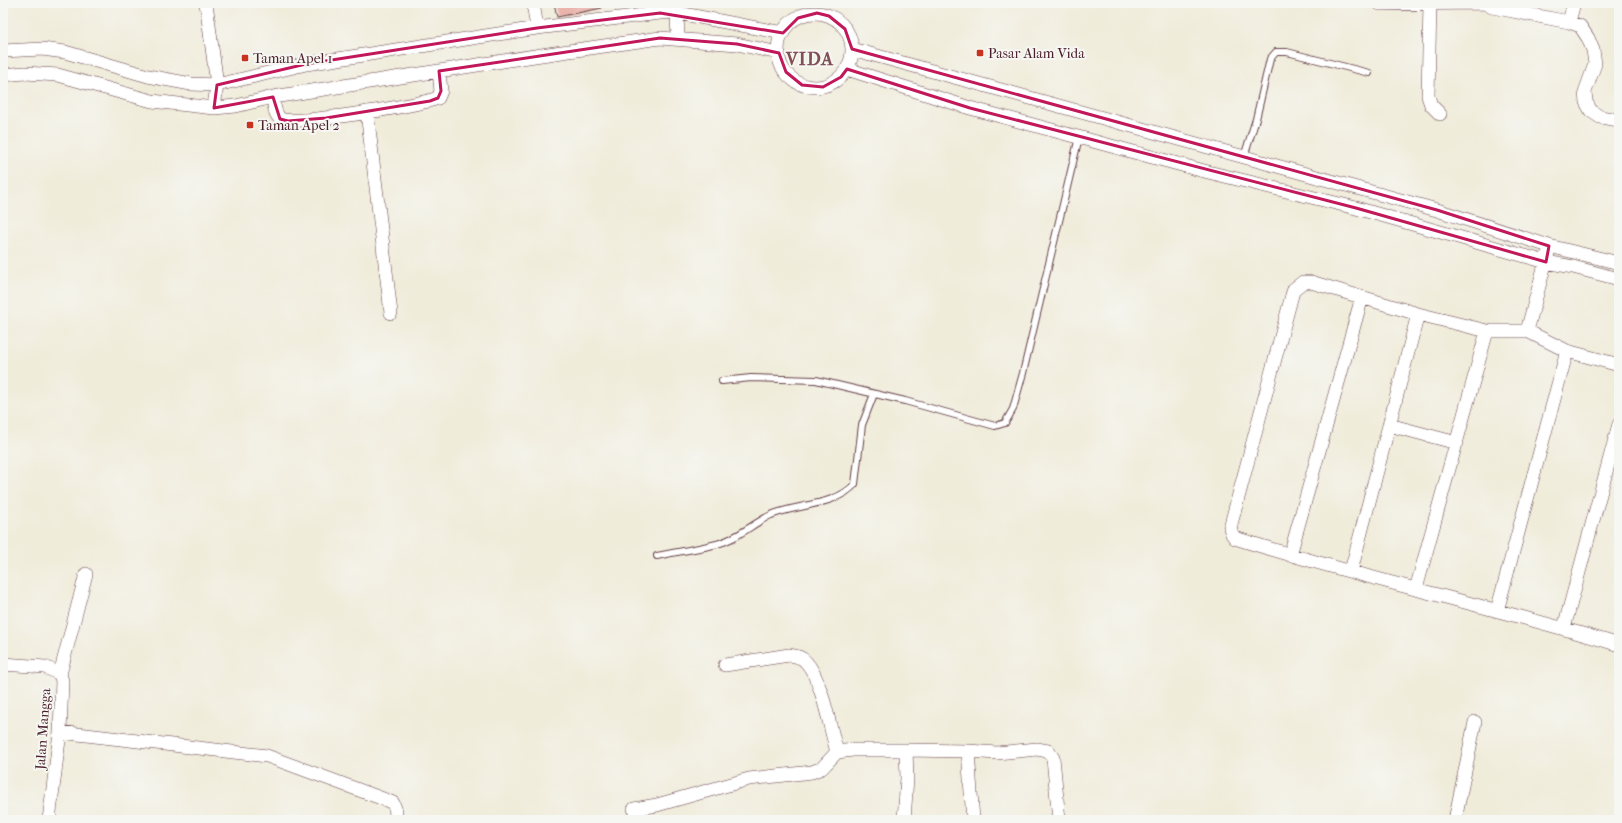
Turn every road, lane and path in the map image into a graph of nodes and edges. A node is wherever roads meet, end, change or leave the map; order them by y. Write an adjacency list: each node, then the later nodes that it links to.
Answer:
1 (206, 3): 20 (street)
2 (533, 3): 10 (street)
3 (1485, 3): 6 (street); 9 (street)
4 (1574, 3): 9 (street)
5 (1380, 4): 6 (street)
6 (1430, 4): 24 (street)
7 (819, 8): 11 (street); 13 (street)
8 (674, 10): 10 (street); 11 (street); 12 (street)
9 (1569, 22): 25 (street)
10 (537, 28): 20 (street)
11 (783, 33): 15 (street)
12 (678, 39): 15 (street); 17 (street)
13 (852, 49): 16 (street); 27 (street)
14 (3, 51): 20 (street)
15 (778, 53): 16 (street)
16 (847, 69): 26 (street)
17 (439, 71): 21 (street); 23 (street)
18 (1369, 73): 27 (lane)
19 (3, 75): 22 (street)
20 (217, 85): 22 (street)
21 (273, 97): 22 (street); 23 (street)
22 (214, 108)
23 (367, 112): 33 (street)
24 (1440, 114)
25 (1619, 120)
26 (1079, 137): 29 (street); 40 (lane)
27 (1244, 156): 28 (street)
28 (1549, 246): 29 (street); 30 (street)
29 (1546, 262): 31 (street); 36 (street)
30 (1619, 263)
31 (1619, 279)
32 (1362, 297): 34 (street); 44 (street); 44 (street)
33 (391, 313)
34 (1418, 314): 35 (street); 42 (street)
35 (1487, 331): 36 (street); 43 (street)
36 (1527, 331): 37 (street)
37 (1567, 352): 38 (street); 49 (street)
38 (1619, 365)
39 (722, 381): 40 (lane)
40 (874, 394): 45 (lane)
41 (1619, 424): 50 (street)
42 (1389, 425): 43 (street); 46 (street)
43 (1457, 443): 48 (street)
44 (1290, 555): 46 (street)
45 (657, 556)
46 (1351, 572): 48 (street)
47 (86, 574): 54 (street)
48 (1416, 589): 49 (street)
49 (1497, 611): 50 (street)
50 (1564, 628): 51 (street)
51 (1619, 643)
52 (3, 664): 54 (street, Jalan Mangga)
53 (725, 665): 59 (street)
54 (60, 674): 56 (street, Jalan Mangga)
55 (1475, 722): 66 (street)
56 (60, 732): 61 (street, Jalan Mangga); 62 (street)
57 (906, 750): 58 (street); 59 (street); 63 (street)
58 (968, 750): 64 (street); 65 (street)
59 (836, 752): 60 (street)
60 (634, 809)
61 (49, 820)
62 (394, 820)
63 (904, 820)
64 (973, 820)
65 (1059, 820)
66 (1455, 820)

